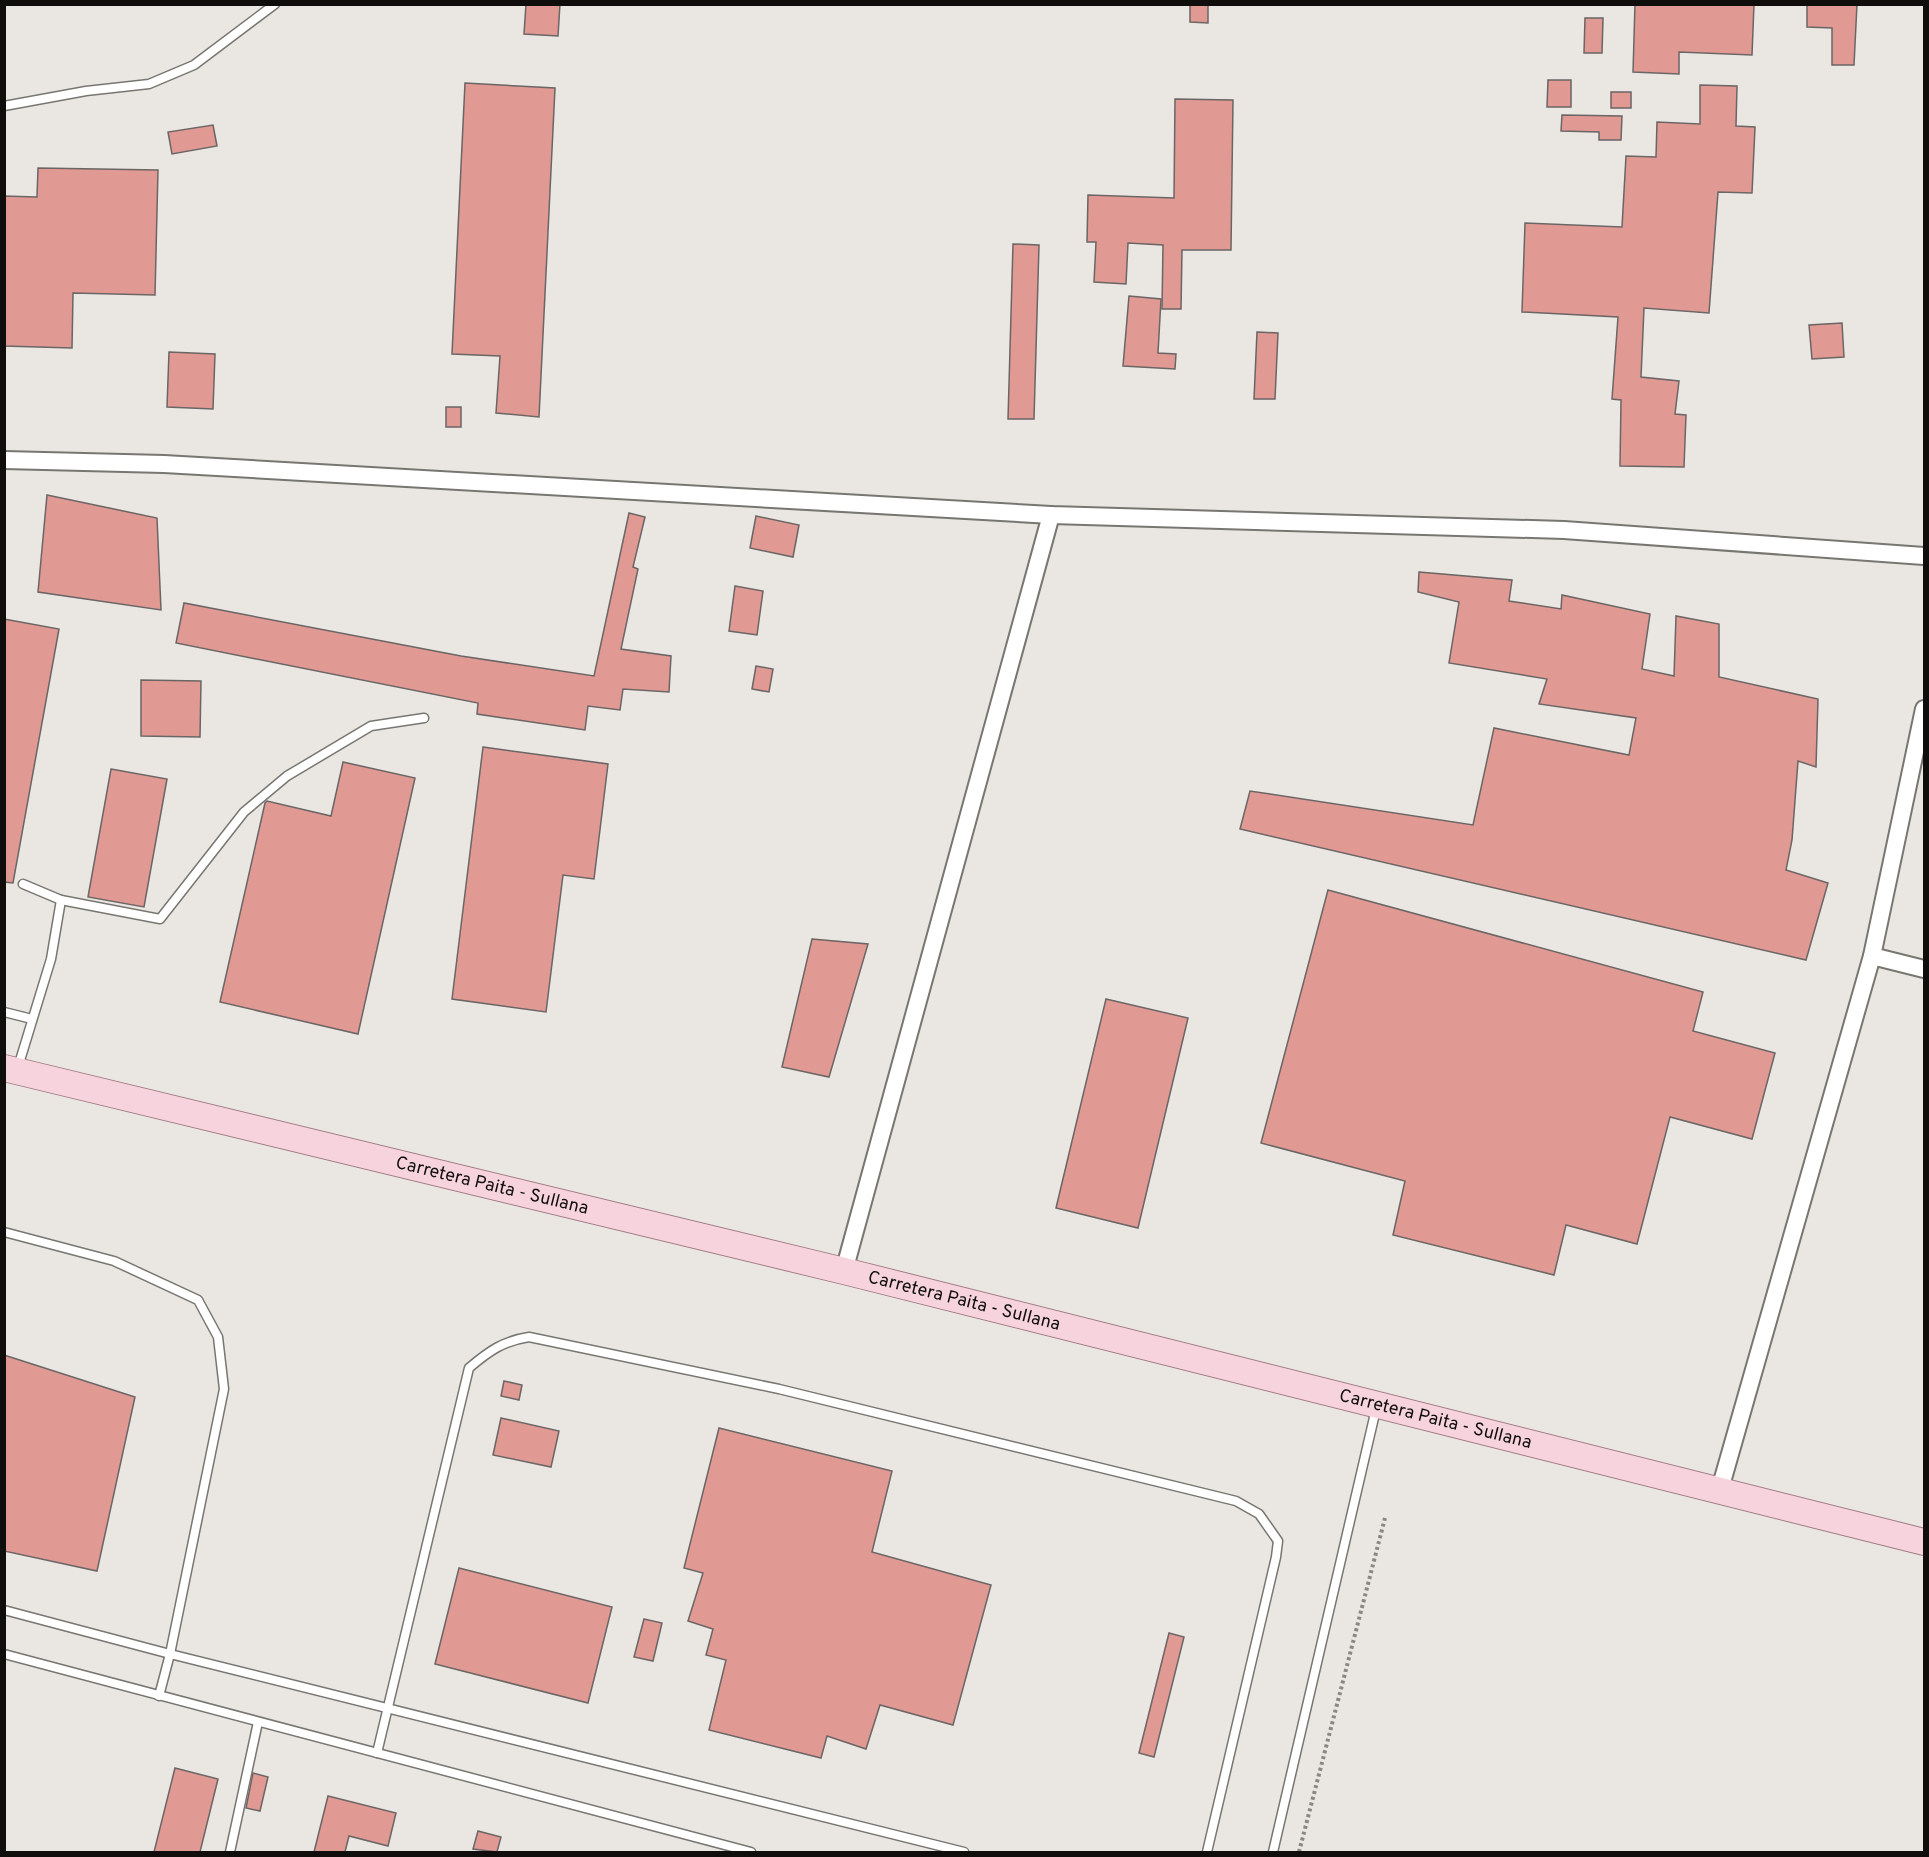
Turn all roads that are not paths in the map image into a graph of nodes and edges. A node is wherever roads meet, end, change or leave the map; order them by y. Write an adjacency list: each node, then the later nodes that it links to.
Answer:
1 (275, 4): 2 (lane)
2 (4, 105)
3 (4, 460): 4 (street)
4 (1051, 515): 5 (street); 16 (street)
5 (1924, 556)
6 (1924, 709): 10 (street)
7 (423, 718): 9 (lane)
8 (23, 884): 9 (lane)
9 (61, 900): 13 (lane)
10 (1872, 956): 11 (street); 18 (street)
11 (1924, 969)
12 (4, 1012): 13 (lane)
13 (32, 1019): 14 (lane)
14 (11, 1069): 16 (main road, Carretera Paita - Sullana)
15 (4, 1232): 22 (lane)
16 (844, 1271): 17 (main road, Carretera Paita - Sullana)
17 (1378, 1403): 18 (main road, Carretera Paita - Sullana); 31 (lane)
18 (1720, 1490): 19 (main road, Carretera Paita - Sullana)
19 (1924, 1542)
20 (4, 1610): 22 (lane)
21 (4, 1654): 23 (lane)
22 (170, 1654): 23 (lane); 24 (lane)
23 (159, 1696): 25 (lane)
24 (389, 1709): 26 (lane); 29 (lane); 30 (lane)
25 (258, 1722): 26 (lane); 27 (lane)
26 (377, 1754): 28 (lane)
27 (230, 1852)
28 (751, 1852)
29 (964, 1852)
30 (1207, 1852)
31 (1273, 1852)

